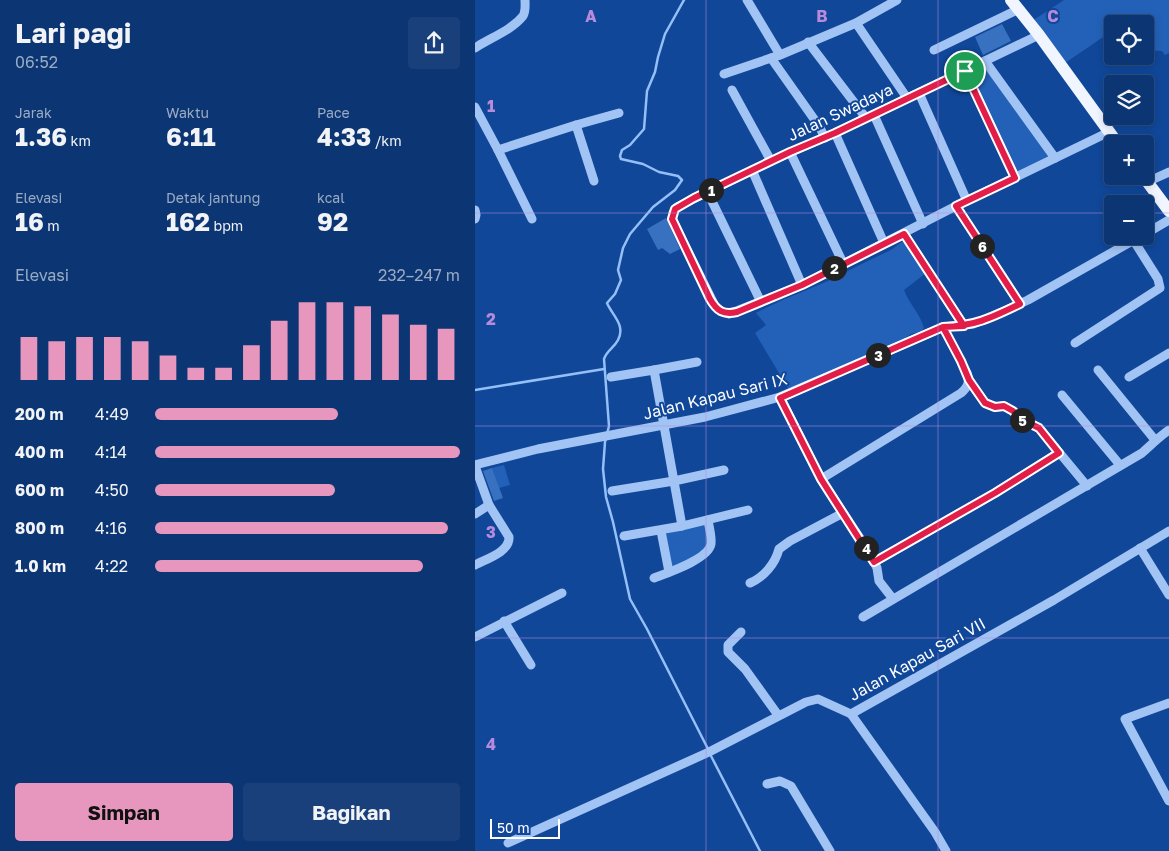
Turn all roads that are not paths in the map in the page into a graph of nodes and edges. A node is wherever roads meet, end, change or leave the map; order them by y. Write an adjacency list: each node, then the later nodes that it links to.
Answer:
1 (525, 0): 8 (street)
2 (747, 0): 10 (street)
3 (897, 0): 5 (street)
4 (1015, 5): 6 (main road); 9 (street)
5 (856, 23): 7 (street); 16 (street)
6 (1039, 35): 11 (street, Jalan Swadaya); 21 (main road)
7 (808, 42): 10 (street); 19 (street)
8 (475, 48)
9 (933, 50)
10 (775, 56): 13 (street); 24 (street)
11 (985, 61): 12 (street, Jalan Swadaya); 27 (street)
12 (965, 71): 15 (street, Jalan Swadaya); 32 (street)
13 (724, 74)
14 (732, 90): 28 (street)
15 (919, 92): 16 (street, Jalan Swadaya); 36 (street)
16 (907, 98): 19 (street, Jalan Swadaya)
17 (475, 107): 25 (street)
18 (619, 113): 20 (street)
19 (870, 116): 22 (street, Jalan Swadaya); 43 (street)
20 (576, 125): 25 (street); 33 (street)
21 (1109, 132): 23 (main road); 27 (street)
22 (835, 133): 24 (street, Jalan Swadaya); 46 (street)
23 (1111, 135)
24 (825, 138): 26 (street, Jalan Swadaya)
25 (498, 150): 41 (street)
26 (790, 152): 28 (street, Jalan Swadaya); 49 (street)
27 (1055, 158): 32 (street)
28 (771, 161): 29 (street, Jalan Swadaya)
29 (752, 170): 35 (street, Jalan Swadaya); 50 (street)
30 (1169, 172): 31 (street)
31 (1154, 176)
32 (1015, 178): 36 (street)
33 (594, 181)
34 (1150, 185): 39 (main road)
35 (707, 191): 51 (street); 51 (street, Jalan Swadaya)
36 (967, 201): 37 (street)
37 (956, 206): 43 (street); 52 (street)
38 (475, 210): 40 (street)
39 (1169, 211)
40 (475, 219)
41 (532, 219)
42 (1169, 220): 44 (street)
43 (923, 224): 45 (street)
44 (1154, 229)
45 (904, 234): 46 (street); 53 (street)
46 (884, 243): 49 (street)
47 (1125, 245): 52 (street, Jalan Kapau Sari IX)
48 (1141, 245): 55 (street)
49 (843, 263): 50 (street)
50 (802, 285): 51 (street)
51 (761, 302)
52 (1020, 304): 53 (street, Jalan Kapau Sari IX)
53 (964, 326): 54 (street, Jalan Kapau Sari IX)
54 (943, 327): 62 (street); 64 (street, Jalan Kapau Sari IX)
55 (1075, 343)
56 (1169, 353): 61 (street)
57 (697, 362): 58 (street)
58 (655, 370): 60 (street); 65 (street)
59 (1098, 370): 67 (street)
60 (611, 377)
61 (1129, 377)
62 (969, 380): 68 (street); 72 (street)
63 (1062, 395): 69 (street)
64 (780, 398): 65 (street, Jalan Kapau Sari IX); 72 (street)
65 (663, 426): 70 (street, Jalan Kapau Sari IX); 73 (street)
66 (1169, 430): 67 (street)
67 (1155, 440): 69 (street)
68 (1059, 453): 74 (street); 86 (street)
69 (1120, 465): 74 (street)
70 (475, 466): 76 (street)
71 (724, 470): 73 (street)
72 (821, 479): 78 (street)
73 (674, 481): 75 (street); 81 (street)
74 (1087, 486): 93 (street)
75 (612, 491)
76 (489, 505): 79 (street); 87 (street)
77 (748, 510): 80 (street)
78 (843, 513): 86 (street); 90 (street)
79 (475, 514)
80 (708, 520): 81 (street); 88 (street)
81 (682, 526): 82 (street)
82 (661, 530): 84 (street); 88 (street)
83 (1169, 531): 85 (street, Jalan Kapau Sari VII)
84 (624, 536)
85 (1140, 548): 92 (street); 100 (street, Jalan Kapau Sari VII)
86 (874, 562): 93 (street)
87 (475, 566)
88 (669, 572): 89 (street)
89 (654, 578)
90 (750, 583)
91 (562, 593): 95 (street)
92 (1169, 595)
93 (893, 599): 94 (street)
94 (863, 617)
95 (504, 621): 97 (street); 98 (street)
96 (741, 632): 101 (street)
97 (475, 637)
98 (531, 665)
99 (1169, 703): 103 (street)
100 (851, 714): 101 (street, Jalan Kapau Sari VII); 106 (street)
101 (778, 716): 104 (street, Jalan Kapau Sari VII)
102 (767, 784): 105 (street)
103 (1169, 801)
104 (508, 843)
105 (830, 851)
106 (946, 851)

